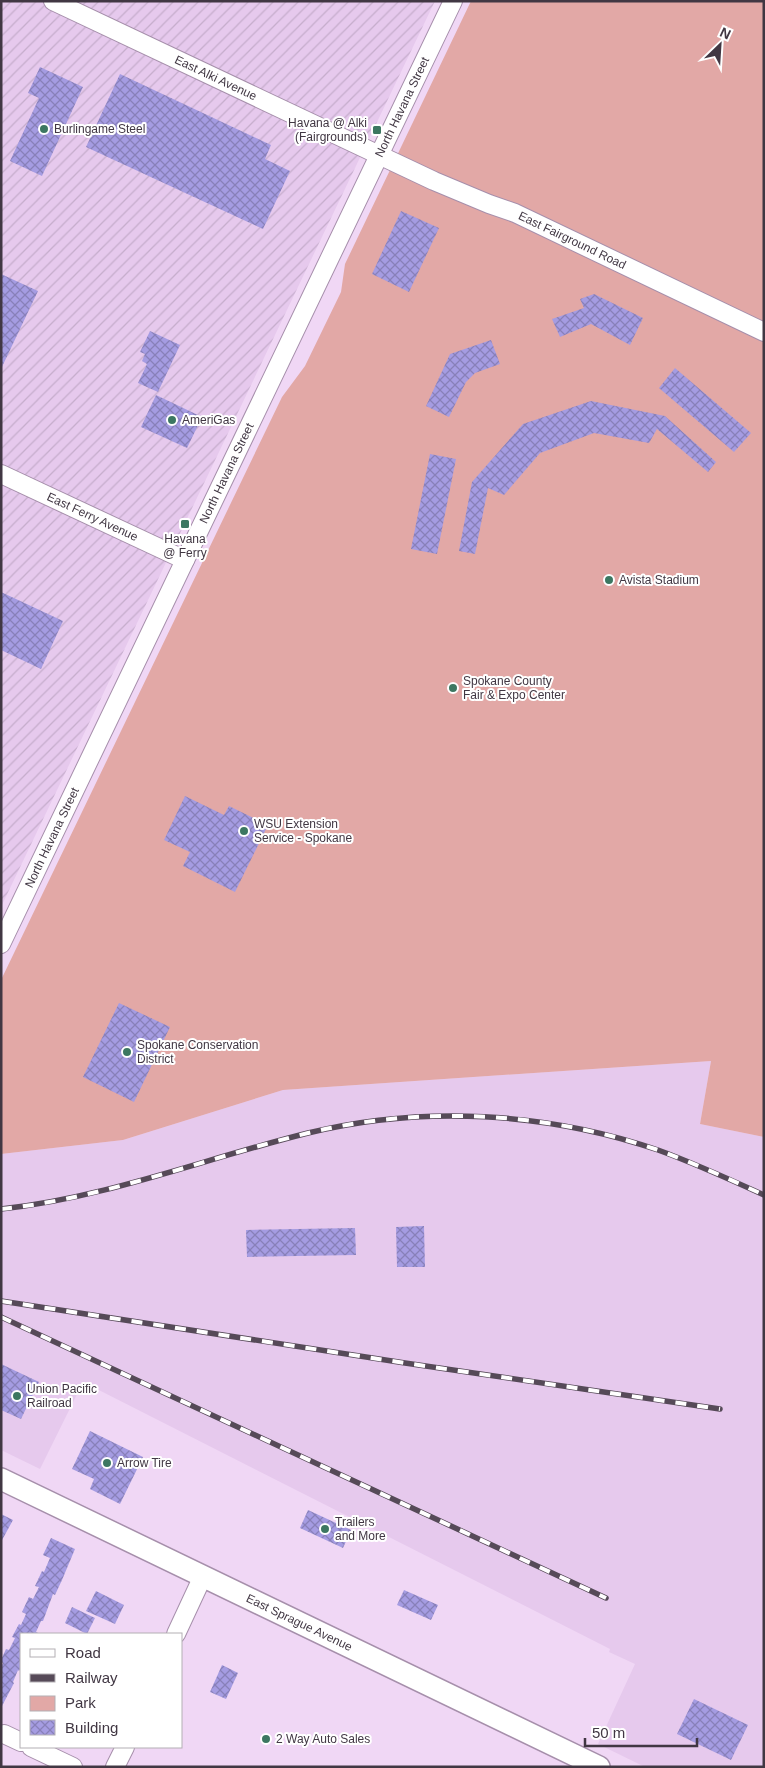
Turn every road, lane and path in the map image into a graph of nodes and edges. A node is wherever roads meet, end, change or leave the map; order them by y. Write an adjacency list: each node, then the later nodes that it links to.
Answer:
1 (52, 1): 3 (street, East Alki Avenue)
2 (453, 1): 3 (street, North Havana Street)
3 (380, 154): 4 (street, East Fairground Road); 6 (street, North Havana Street)
4 (764, 332)
5 (1, 474): 6 (street, East Ferry Avenue)
6 (185, 560): 7 (street, North Havana Street)
7 (1, 944)
8 (1, 1479): 9 (main road, East Sprague Avenue)
9 (203, 1576): 10 (street); 17 (main road, East Sprague Avenue)
10 (176, 1633)
11 (4, 1734): 12 (street)
12 (20, 1742)
13 (33, 1748): 15 (street)
14 (124, 1748): 16 (street)
15 (73, 1767)
16 (115, 1767)
17 (599, 1767)

